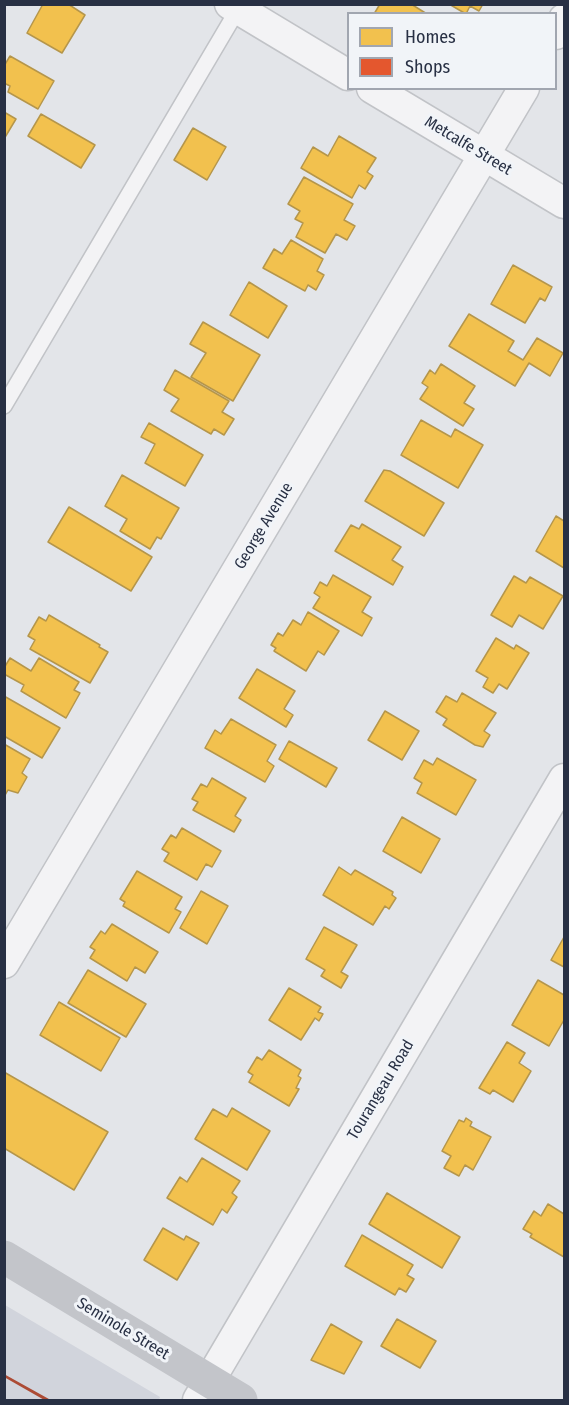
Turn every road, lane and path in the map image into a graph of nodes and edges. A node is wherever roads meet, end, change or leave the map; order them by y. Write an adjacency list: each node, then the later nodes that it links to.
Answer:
1 (236, 6): 2 (street); 7 (lane)
2 (347, 74)
3 (375, 90): 5 (street, Metcalfe Street)
4 (523, 90): 5 (street, George Avenue)
5 (485, 156): 6 (street, Metcalfe Street); 9 (street, George Avenue)
6 (564, 203)
7 (4, 406)
8 (564, 779): 11 (street, Tourangeau Road)
9 (4, 963)
10 (4, 1257): 11 (street, Seminole Street)
11 (203, 1391): 12 (street, Seminole Street)
12 (242, 1401)

